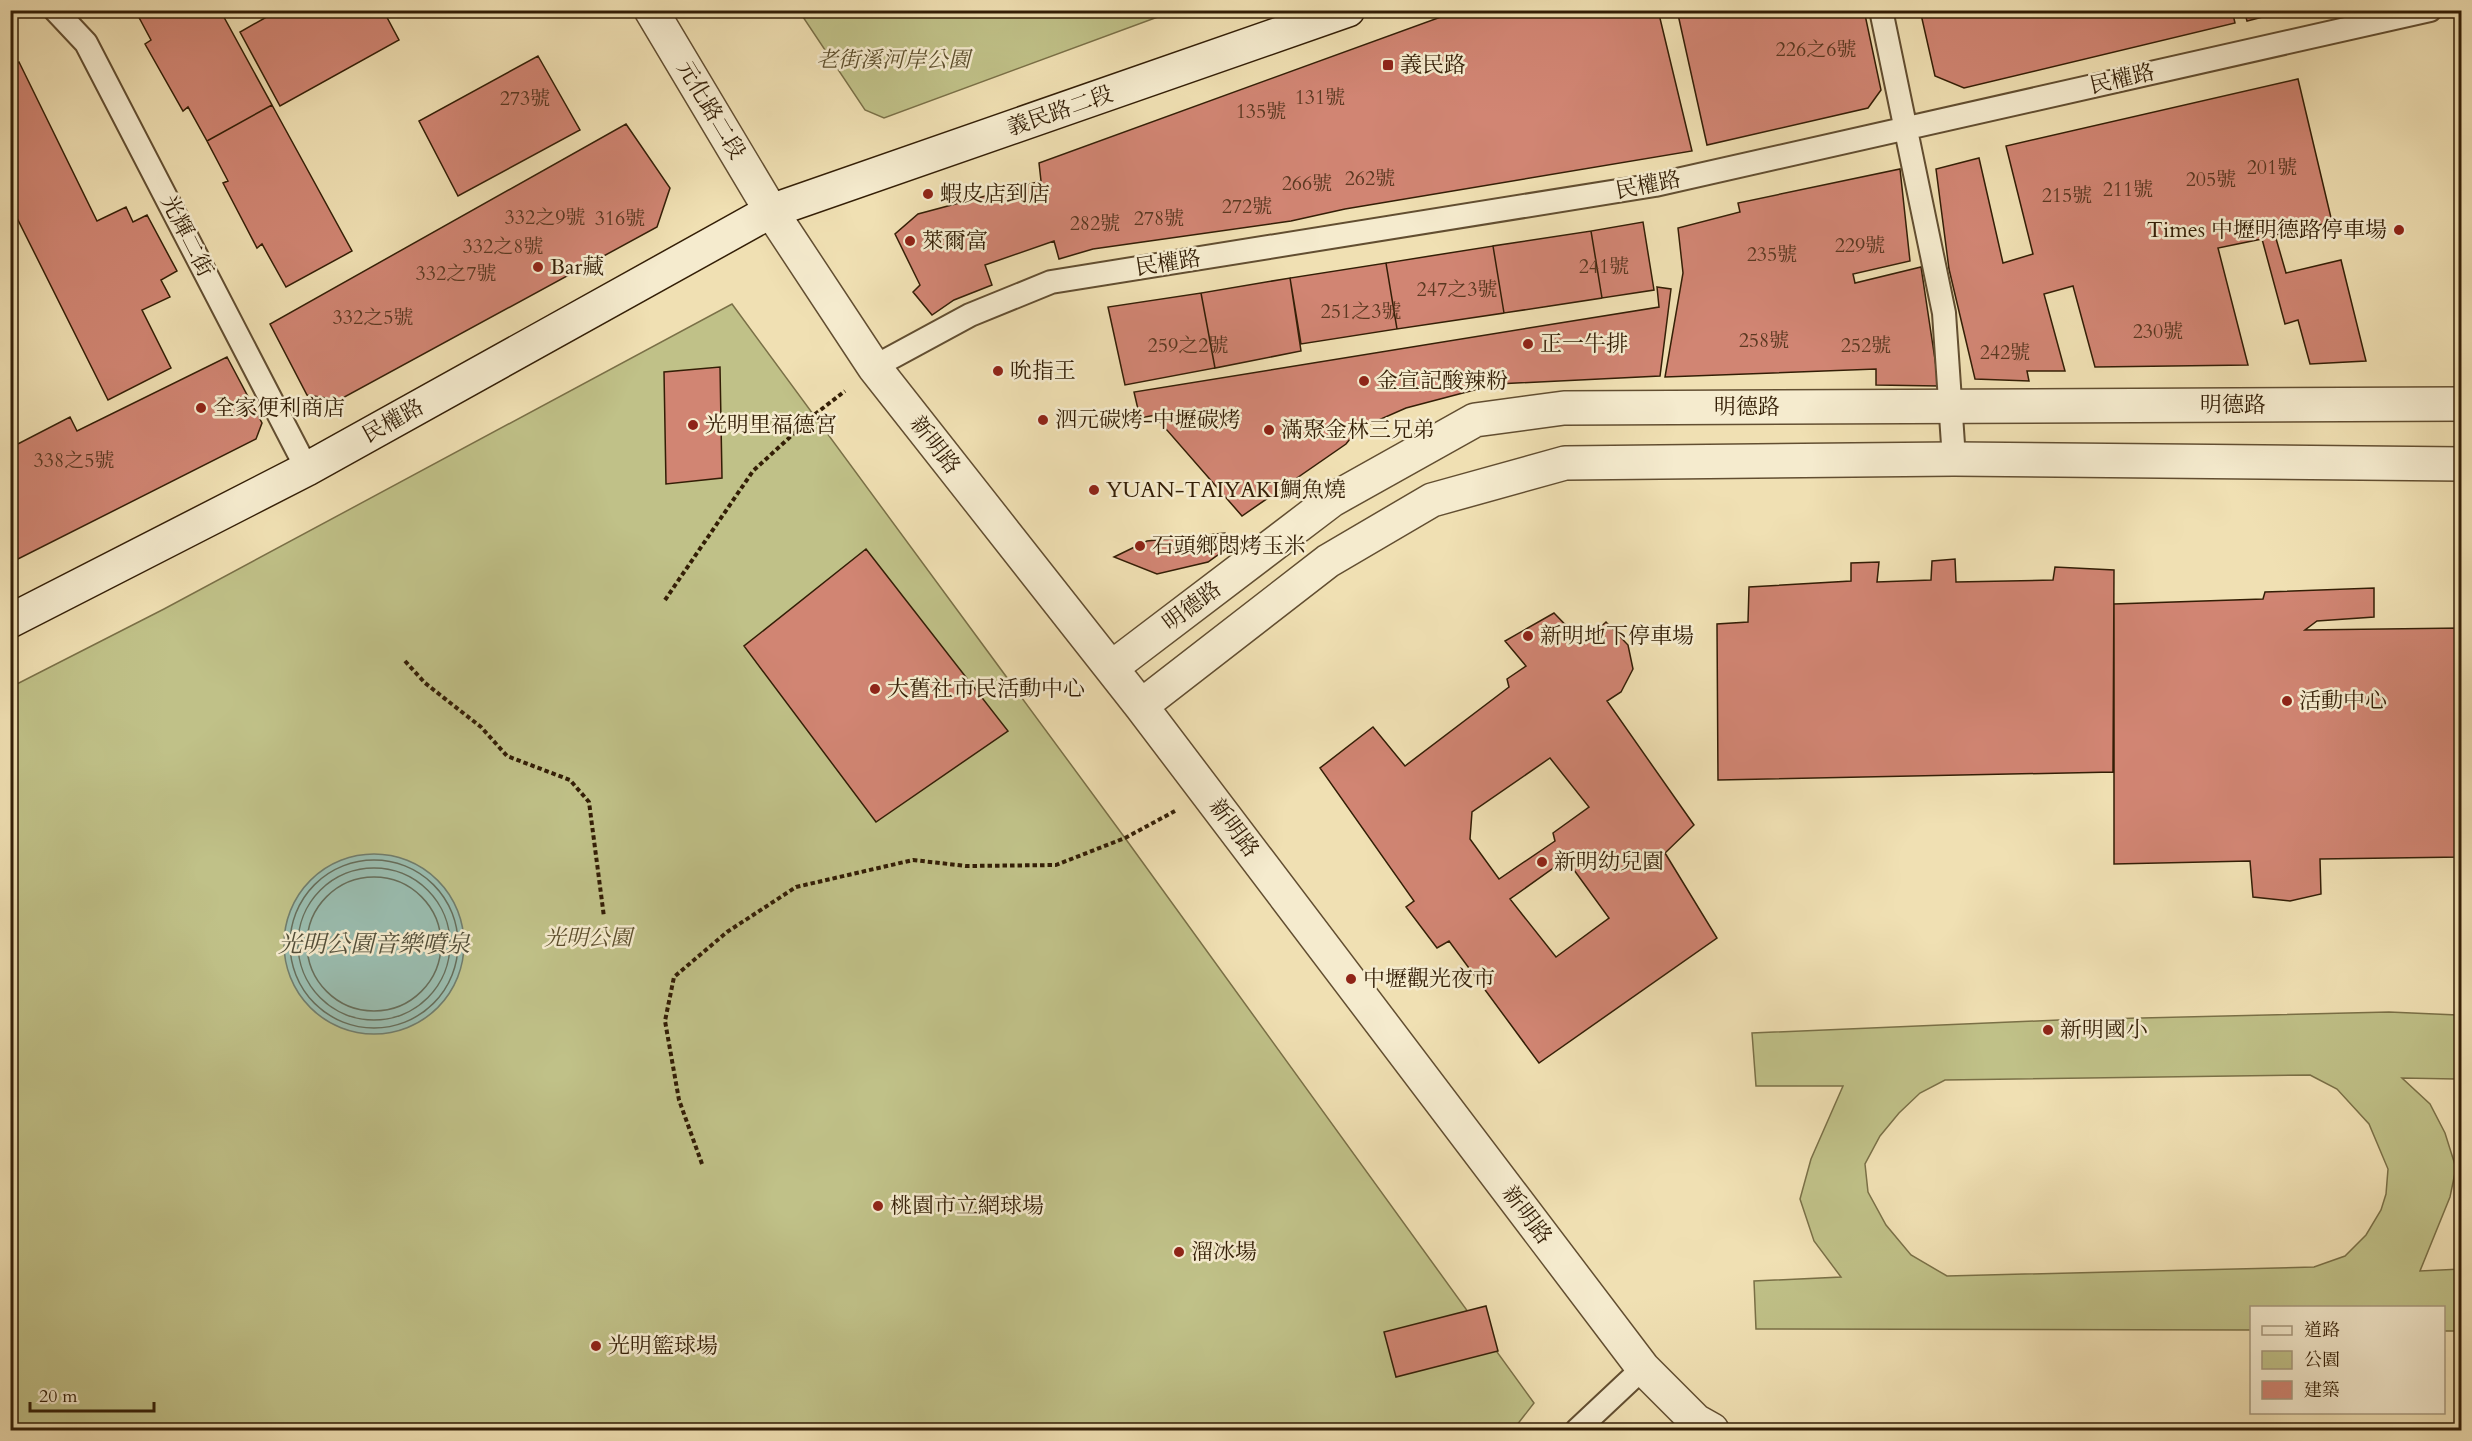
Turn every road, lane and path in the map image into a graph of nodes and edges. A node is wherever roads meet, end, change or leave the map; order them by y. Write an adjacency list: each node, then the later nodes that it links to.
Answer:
1 (55, 10): 13 (lane, 光輝二街)
2 (651, 10): 7 (street, 元化路二段)
3 (1348, 10): 7 (street, 義民路二段)
4 (1881, 10): 6 (lane)
5 (2430, 10): 6 (lane, 民權路)
6 (1905, 128): 8 (lane, 民權路); 10 (lane)
7 (771, 211): 8 (street, 新明路); 13 (street, 民權路)
8 (874, 368): 14 (path); 17 (street, 新明路)
9 (2462, 404): 10 (street, 明德路)
10 (1950, 406): 11 (lane); 17 (street, 明德路)
11 (1954, 459): 12 (street); 18 (street)
12 (2462, 464)
13 (307, 469): 15 (street, 民權路)
14 (665, 600)
15 (10, 621)
16 (405, 661): 20 (path)
17 (1111, 668): 18 (street, 新明路)
18 (1141, 706): 19 (street, 新明路)
19 (1208, 794): 21 (path); 22 (street, 新明路)
20 (604, 917)
21 (702, 1164)
22 (1643, 1368): 23 (lane); 24 (street, 新明路)
23 (1577, 1431)
24 (1712, 1431)

